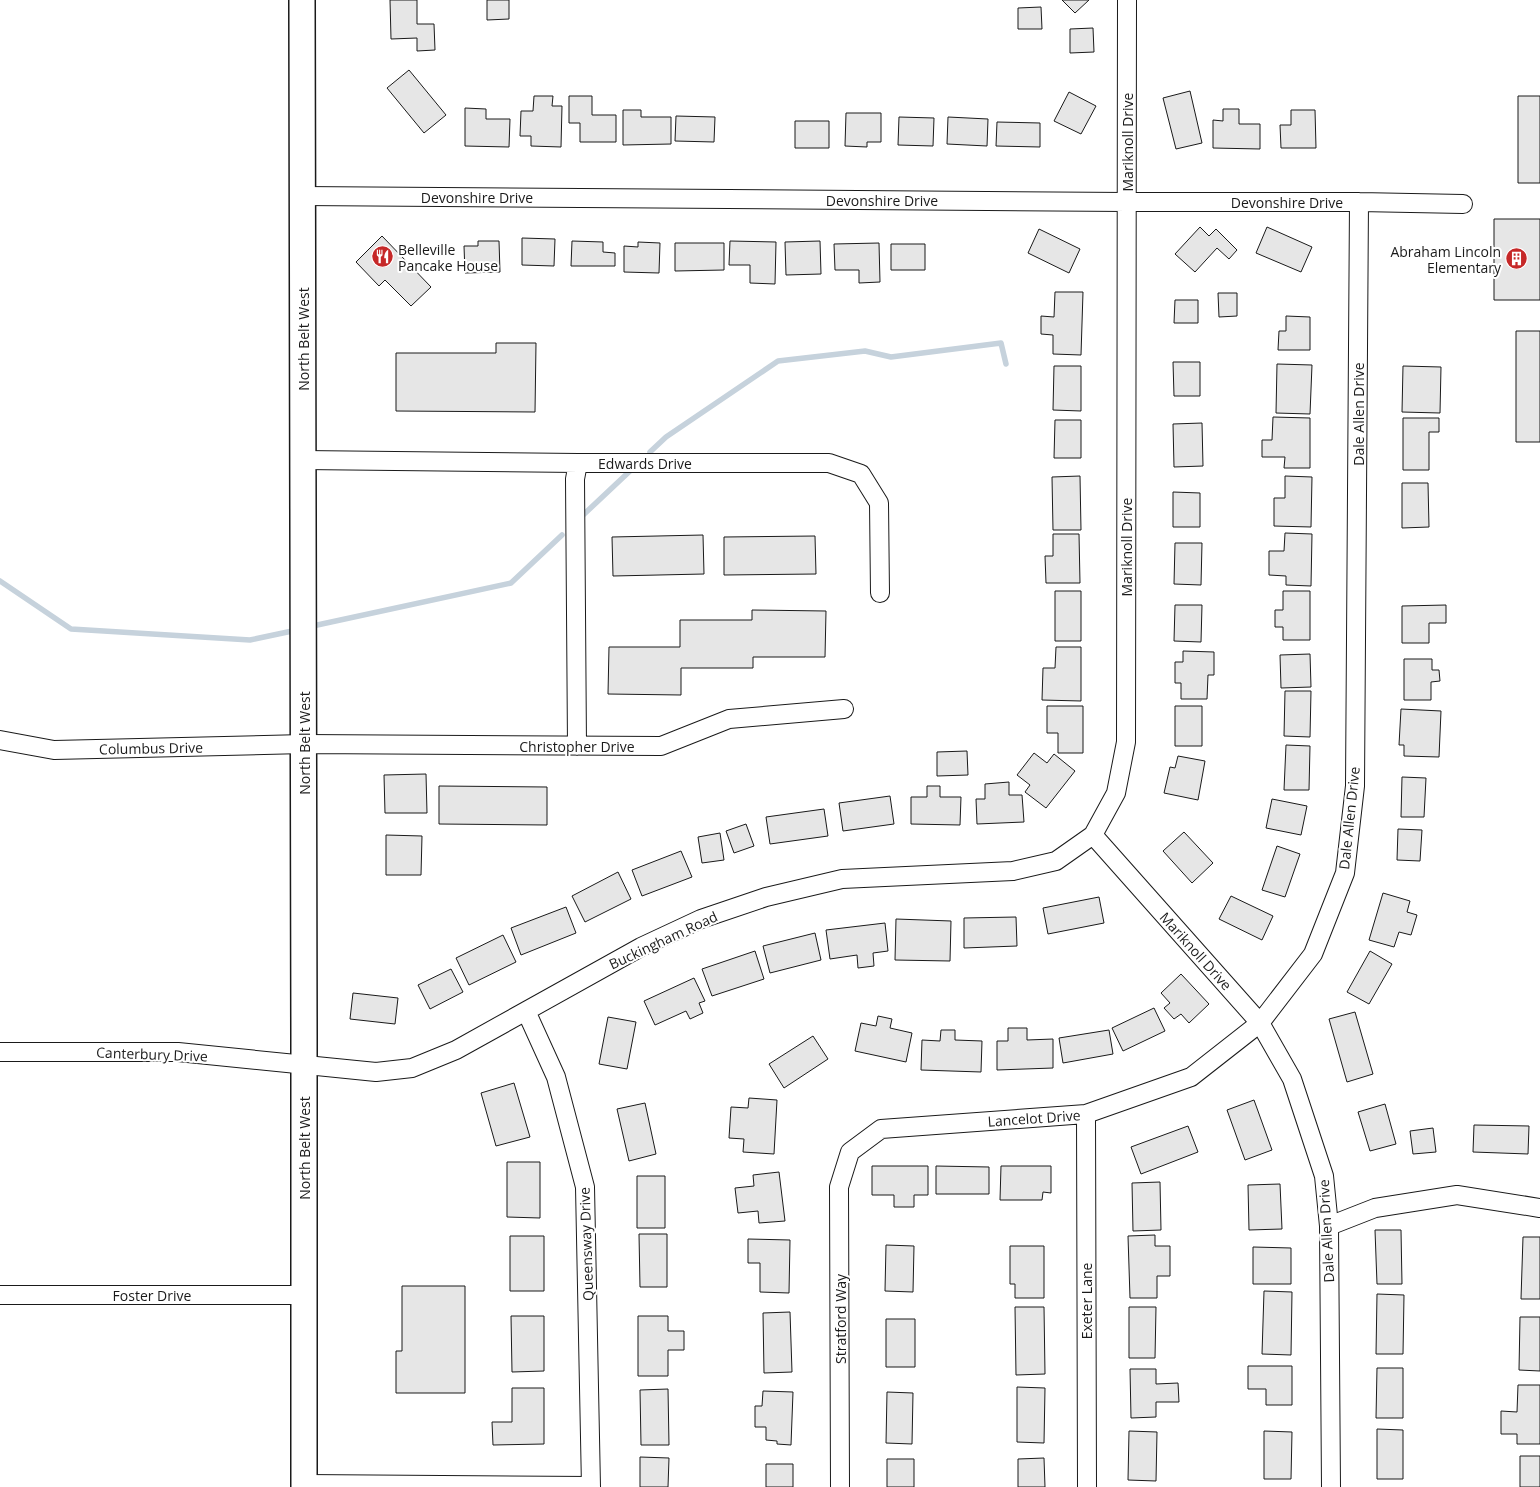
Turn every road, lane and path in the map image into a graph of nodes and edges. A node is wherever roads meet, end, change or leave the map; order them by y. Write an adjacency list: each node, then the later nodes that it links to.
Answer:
1 (302, 0): 3 (main road, North Belt West)
2 (1127, 0): 4 (street, Mariknoll Drive)
3 (302, 196): 4 (street, Devonshire Drive); 7 (main road, North Belt West)
4 (1126, 202): 5 (street, Devonshire Drive); 14 (street, Mariknoll Drive)
5 (1359, 202): 6 (street, Devonshire Drive); 16 (street, Dale Allen Drive)
6 (1463, 204)
7 (303, 460): 8 (street, Edwards Drive); 12 (main road, North Belt West)
8 (578, 463): 9 (street, Edwards Drive); 13 (street)
9 (880, 593)
10 (844, 709): 13 (street, Christopher Drive)
11 (0, 740): 12 (street, Columbus Drive)
12 (304, 744): 13 (street, Christopher Drive); 18 (main road, North Belt West)
13 (577, 746)
14 (1093, 835): 15 (street, Buckingham Road); 16 (street, Mariknoll Drive)
15 (526, 1011): 18 (street, Buckingham Road); 26 (street, Queensway Drive)
16 (1260, 1023): 19 (street, Lancelot Drive); 22 (street, Dale Allen Drive)
17 (0, 1052): 18 (street, Canterbury Drive)
18 (304, 1064): 24 (main road, North Belt West)
19 (1086, 1114): 20 (street, Lancelot Drive); 28 (street, Exeter Lane)
20 (850, 1152): 27 (street, Stratford Way)
21 (1540, 1208): 22 (street)
22 (1329, 1226): 29 (street, Dale Allen Drive)
23 (0, 1295): 24 (street, Foster Drive)
24 (304, 1295): 25 (main road, North Belt West)
25 (304, 1485): 26 (street)
26 (591, 1486)
27 (840, 1487)
28 (1087, 1487)
29 (1331, 1487)

